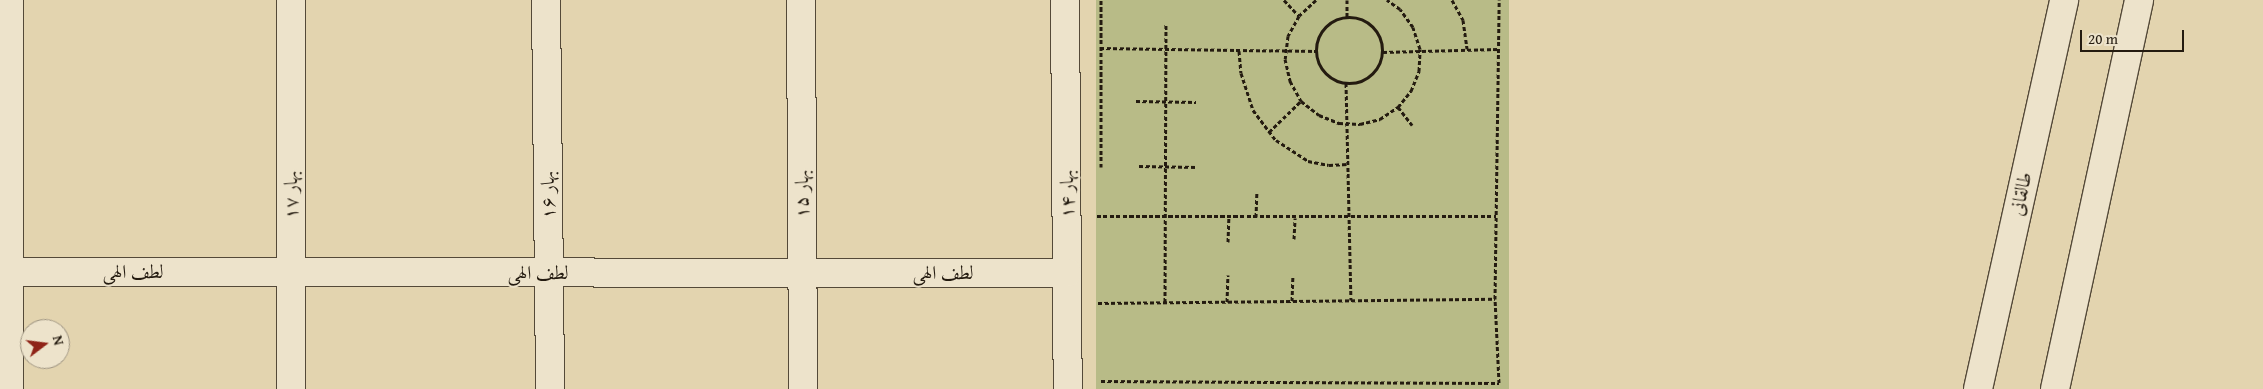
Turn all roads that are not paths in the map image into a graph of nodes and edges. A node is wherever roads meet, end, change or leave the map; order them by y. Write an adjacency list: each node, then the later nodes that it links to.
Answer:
1 (9, 0): 8 (street)
2 (290, 0): 9 (street, بهار ۱۷)
3 (546, 0): 10 (street, بهار ۱۶)
4 (801, 0): 11 (street, بهار ۱۵)
5 (1065, 0): 12 (street, بهار ۱۴)
6 (2064, 0): 18 (street, طالقانی)
7 (2138, 0): 19 (street)
8 (9, 272): 9 (street, لطف الهی); 13 (street)
9 (291, 272): 10 (street, لطف الهی); 14 (street, بهار ۱۷)
10 (549, 273): 11 (street, لطف الهی); 15 (street, بهار ۱۶)
11 (803, 273): 12 (street, لطف الهی); 16 (street, بهار ۱۵)
12 (1067, 273): 17 (street, بهار ۱۴)
13 (9, 389)
14 (291, 389)
15 (550, 389)
16 (803, 389)
17 (1068, 389)
18 (1978, 389)
19 (2055, 389)

